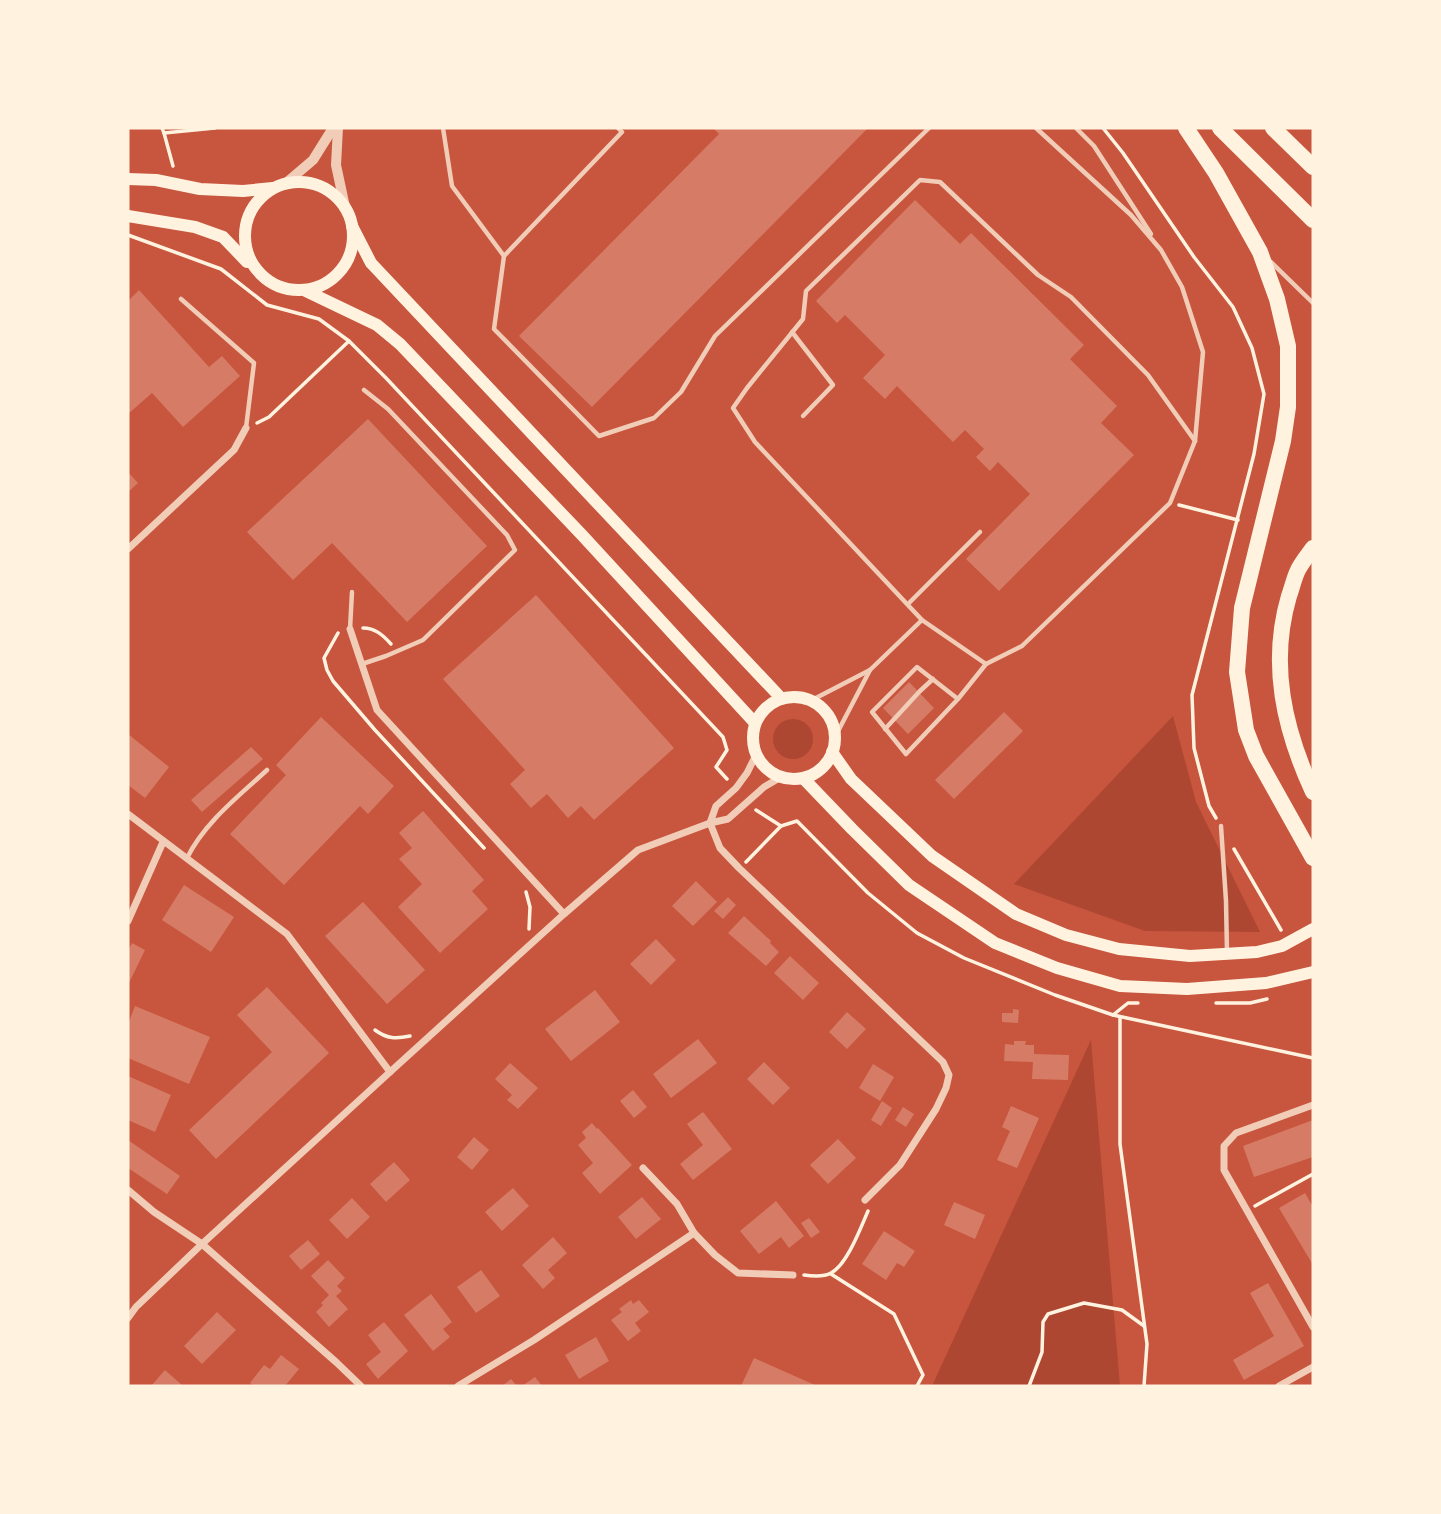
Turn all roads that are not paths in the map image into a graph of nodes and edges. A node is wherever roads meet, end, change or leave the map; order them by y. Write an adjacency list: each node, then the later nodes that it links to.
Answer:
1 (332, 128): 13 (street)
2 (338, 128): 15 (street)
3 (443, 128): 21 (lane)
4 (618, 128): 21 (lane)
5 (929, 128): 21 (lane)
6 (1037, 128): 19 (lane)
7 (1076, 128): 19 (lane)
8 (1186, 128): 20 (highway)
9 (1220, 128): 17 (highway)
10 (1273, 128): 11 (highway)
11 (1313, 167)
12 (128, 179): 14 (main road)
13 (286, 183): 14 (main road); 15 (main road)
14 (273, 188): 22 (main road)
15 (345, 207): 18 (main road)
16 (128, 216): 22 (main road)
17 (1313, 220)
18 (352, 226): 23 (main road); 42 (main road)
19 (1161, 250): 30 (lane)
20 (1260, 252): 25 (lane); 59 (highway)
21 (504, 256)
22 (254, 268): 23 (main road)
23 (306, 291): 45 (main road)
24 (181, 299): 29 (lane)
25 (1313, 303)
26 (792, 332): 28 (lane); 30 (lane); 35 (lane)
27 (364, 390): 38 (lane)
28 (803, 416)
29 (246, 428): 33 (street)
30 (1195, 441): 39 (lane)
31 (980, 532): 35 (lane)
32 (1313, 548): 53 (highway)
33 (128, 549)
34 (352, 592): 37 (lane)
35 (908, 604): 36 (lane)
36 (922, 620): 39 (lane); 40 (lane)
37 (350, 629): 38 (street)
38 (362, 664): 60 (street)
39 (986, 664): 43 (lane)
40 (870, 670): 44 (lane); 47 (lane)
41 (933, 680): 43 (lane); 46 (lane); 46 (lane)
42 (781, 698): 44 (main road); 45 (main road)
43 (958, 699): 46 (lane)
44 (812, 700): 47 (main road)
45 (755, 723): 49 (main road)
46 (886, 729)
47 (835, 737): 48 (main road)
48 (832, 752): 52 (main road); 63 (main road)
49 (755, 755): 51 (main road); 55 (street)
50 (267, 770): 58 (lane)
51 (781, 777): 52 (main road); 55 (street)
52 (803, 778): 64 (main road)
53 (1312, 788)
54 (128, 814): 57 (street)
55 (710, 823): 60 (street); 69 (street)
56 (1221, 826): 63 (lane)
57 (163, 842): 58 (street); 61 (street)
58 (187, 859): 65 (street)
59 (1313, 859)
60 (564, 914): 65 (street)
61 (128, 921)
62 (1313, 929): 63 (main road)
63 (1227, 954)
64 (1313, 972)
65 (390, 1072): 71 (street)
66 (1313, 1105): 74 (street)
67 (643, 1168): 70 (street)
68 (128, 1190): 71 (street)
69 (865, 1200)
70 (694, 1233): 72 (street); 77 (street)
71 (202, 1244): 73 (street); 76 (street)
72 (793, 1275)
73 (128, 1318)
74 (1313, 1327)
75 (1313, 1367): 78 (street)
76 (360, 1386)
77 (458, 1386)
78 (1279, 1386)

